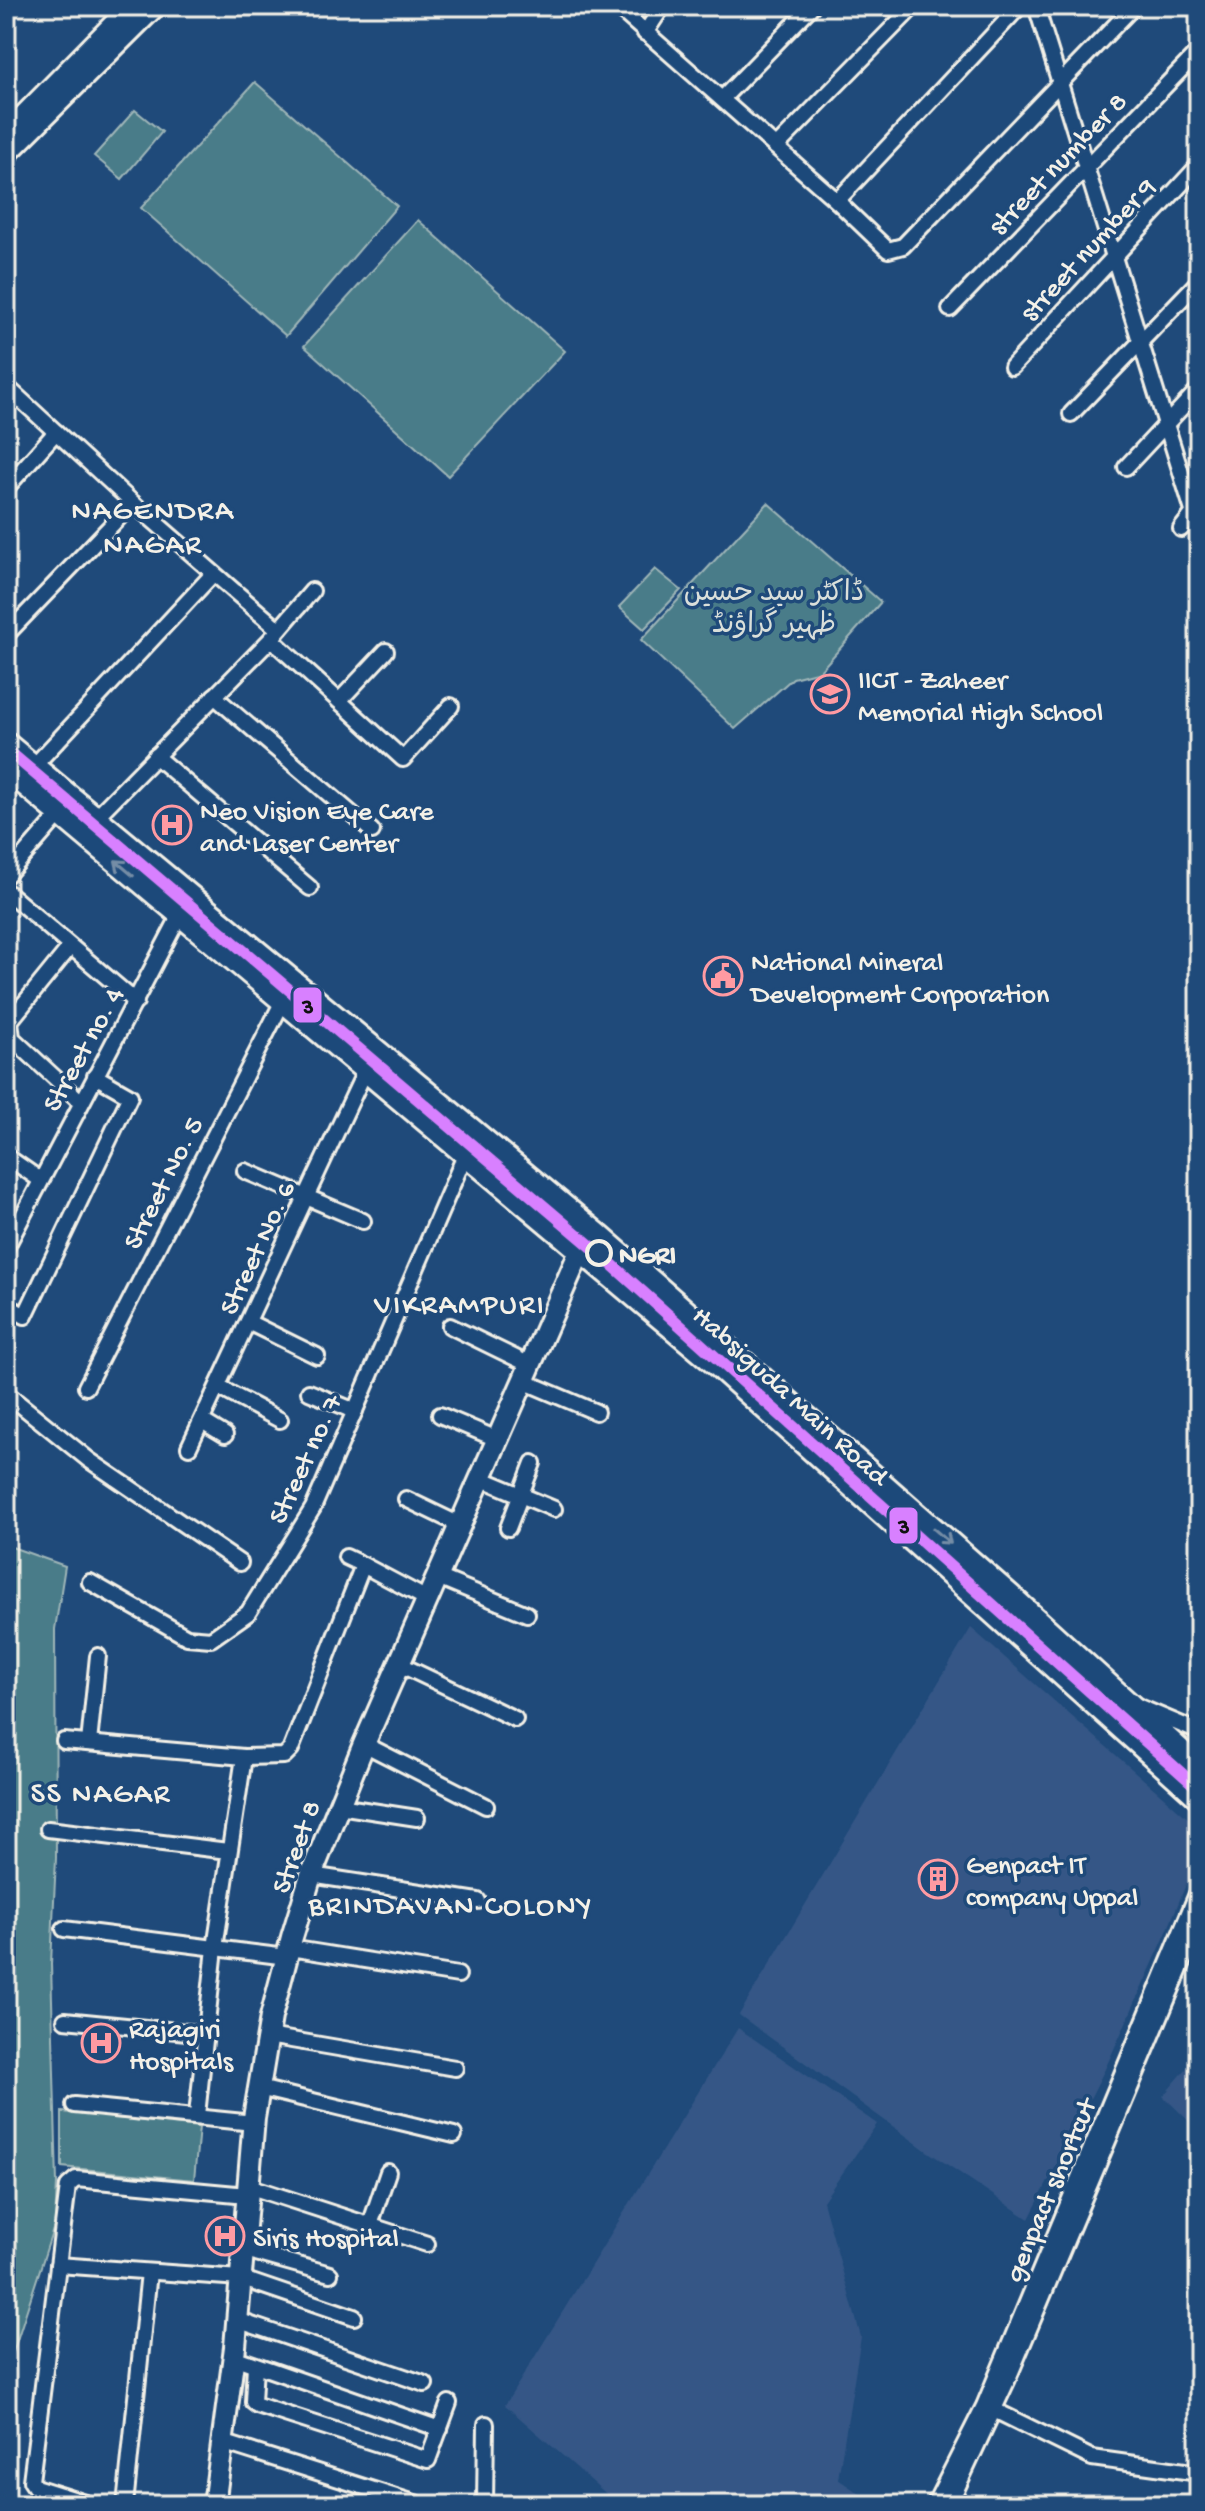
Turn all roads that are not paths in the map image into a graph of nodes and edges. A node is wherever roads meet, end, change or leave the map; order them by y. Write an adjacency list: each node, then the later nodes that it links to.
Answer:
1 (132, 6): 14 (street)
2 (155, 6): 16 (street)
3 (616, 6): 10 (street)
4 (663, 6): 10 (street)
5 (812, 6): 13 (street)
6 (914, 6): 15 (street)
7 (1020, 6): 19 (street)
8 (1036, 6): 12 (street)
9 (1134, 6): 12 (street)
10 (645, 33): 13 (street)
11 (1199, 51): 18 (street, street number 8)
12 (1058, 85): 18 (street); 19 (street)
13 (722, 99): 15 (street)
14 (6, 134)
15 (776, 147): 19 (street)
16 (6, 154)
17 (1199, 165): 20 (street, street number 9)
18 (1086, 170): 20 (street); 22 (street, street number 8)
19 (837, 201)
20 (1111, 256): 23 (street); 24 (street, street number 9)
21 (1199, 281): 23 (street)
22 (950, 309)
23 (1140, 341): 27 (street); 28 (street)
24 (1012, 367)
25 (6, 386): 29 (street)
26 (1199, 389): 28 (street)
27 (1071, 414)
28 (1165, 424): 30 (street); 33 (street)
29 (56, 432): 31 (street); 32 (street)
30 (1126, 467)
31 (6, 488)
32 (133, 503): 35 (street); 38 (street)
33 (1196, 509): 34 (street)
34 (1181, 529)
35 (213, 574): 37 (street); 45 (street)
36 (312, 591): 37 (street)
37 (275, 634): 40 (street); 41 (street)
38 (6, 635)
39 (386, 651): 41 (street)
40 (214, 696): 44 (street); 49 (street)
41 (339, 701): 42 (street)
42 (451, 706)
43 (6, 744): 45 (main road, Habsiguda Main Road)
44 (155, 756): 48 (street); 51 (street)
45 (33, 767): 48 (main road, Habsiguda Main Road)
46 (6, 768): 47 (main road, Habsiguda Main Road)
47 (60, 814): 48 (main road, Habsiguda Main Road); 50 (street)
48 (100, 830): 53 (main road, Habsiguda Main Road, one-way to 48); 97 (main road, Habsiguda Main Road, one-way to 97)
49 (372, 831)
50 (6, 876)
51 (310, 888)
52 (6, 891): 54 (street)
53 (180, 915): 55 (main road, Habsiguda Main Road); 56 (street, Street no. 4)
54 (70, 947): 56 (street); 59 (street)
55 (283, 1001): 57 (main road, Habsiguda Main Road); 73 (street, Street No. 5)
56 (136, 1002): 58 (street, Street no. 4)
57 (366, 1069): 60 (main road, Habsiguda Main Road); 64 (street, Street No. 6)
58 (95, 1076): 59 (street, Street no. 4); 68 (street)
59 (80, 1101): 63 (street, Street no. 4)
60 (466, 1153): 67 (main road, Habsiguda Main Road); 77 (street, Street no. 7)
61 (6, 1156): 63 (street)
62 (245, 1171): 64 (street)
63 (39, 1179): 66 (street, Street no. 4)
64 (307, 1197): 65 (street); 69 (street, Street No. 6)
65 (363, 1221)
66 (6, 1248)
67 (581, 1249): 72 (street, Street 8); 99 (main road, Habsiguda Main Road)
68 (6, 1305)
69 (248, 1322): 71 (street); 74 (street, Street No. 6)
70 (450, 1326): 72 (street)
71 (317, 1356)
72 (527, 1373): 78 (street); 83 (street, Street 8)
73 (86, 1387)
74 (218, 1387): 80 (street); 81 (street, Street No. 6)
75 (309, 1392): 77 (street)
76 (6, 1393): 93 (street)
77 (355, 1411): 96 (street, Street no. 7)
78 (596, 1412)
79 (440, 1415): 83 (street)
80 (280, 1420)
81 (202, 1421): 82 (street); 84 (street, Street No. 6)
82 (225, 1435)
83 (497, 1439): 86 (street, Street 8)
84 (189, 1447)
85 (533, 1463): 87 (street)
86 (480, 1478): 87 (street); 90 (street, Street 8)
87 (521, 1494): 89 (street); 91 (street)
88 (406, 1499): 90 (street)
89 (554, 1509)
90 (460, 1525): 95 (street, Street 8)
91 (508, 1528)
92 (346, 1557): 94 (street)
93 (240, 1563)
94 (363, 1565): 98 (street); 109 (street)
95 (438, 1577): 98 (street, Street 8); 100 (street)
96 (90, 1582)
97 (1010, 1596): 99 (main road); 103 (main road, Habsiguda Main Road)
98 (427, 1599): 102 (street, Street 8)
99 (990, 1613): 111 (main road, Habsiguda Main Road)
100 (527, 1614)
101 (98, 1656): 107 (street)
102 (401, 1665): 104 (street); 108 (street, Street 8)
103 (1126, 1701): 105 (street); 110 (main road, Habsiguda Main Road)
104 (515, 1719)
105 (1199, 1732)
106 (64, 1741): 107 (street)
107 (89, 1743): 109 (street)
108 (364, 1744): 112 (street, Street 8); 113 (street)
109 (244, 1757): 116 (street)
110 (1199, 1768)
111 (1199, 1797)
112 (339, 1806): 114 (street); 117 (street, Street 8)
113 (486, 1806)
114 (417, 1818)
115 (48, 1829): 116 (street)
116 (228, 1851): 122 (street)
117 (311, 1875): 119 (street); 123 (street, Street 8)
118 (1199, 1889): 145 (street, genpact shortcut)
119 (478, 1901)
120 (1199, 1924): 145 (street)
121 (64, 1929): 122 (street)
122 (215, 1948): 123 (street); 126 (street)
123 (288, 1952): 124 (street); 127 (street, Street 8)
124 (458, 1975)
125 (65, 2020): 126 (street)
126 (207, 2034): 131 (street)
127 (268, 2036): 128 (street); 129 (street, Street 8)
128 (455, 2068)
129 (259, 2088): 132 (street, Street 8); 133 (street)
130 (74, 2105): 131 (street)
131 (197, 2115): 132 (street)
132 (254, 2123): 135 (street, Street 8)
133 (454, 2135)
134 (388, 2172): 136 (street)
135 (247, 2191): 136 (street); 138 (street, Street 8); 139 (street)
136 (370, 2225): 137 (street)
137 (427, 2244)
138 (242, 2249): 141 (street); 142 (street, Street 8)
139 (58, 2265): 140 (street); 155 (street)
140 (149, 2272): 142 (street); 156 (street)
141 (330, 2274)
142 (240, 2278): 143 (street); 144 (street, Street 8)
143 (354, 2317)
144 (237, 2320): 146 (street, Street 8); 148 (street)
145 (1024, 2327): 150 (street); 160 (street, genpact shortcut)
146 (233, 2357): 147 (street); 153 (street, Street 8)
147 (255, 2365): 152 (street); 152 (street)
148 (425, 2384)
149 (449, 2403): 152 (street)
150 (994, 2410): 154 (street); 161 (street)
151 (486, 2424): 159 (street)
152 (440, 2429)
153 (222, 2442): 157 (street, Street 8); 158 (street)
154 (1199, 2473)
155 (92, 2505)
156 (125, 2505)
157 (214, 2505)
158 (421, 2505)
159 (485, 2505)
160 (934, 2505)
161 (949, 2505)

